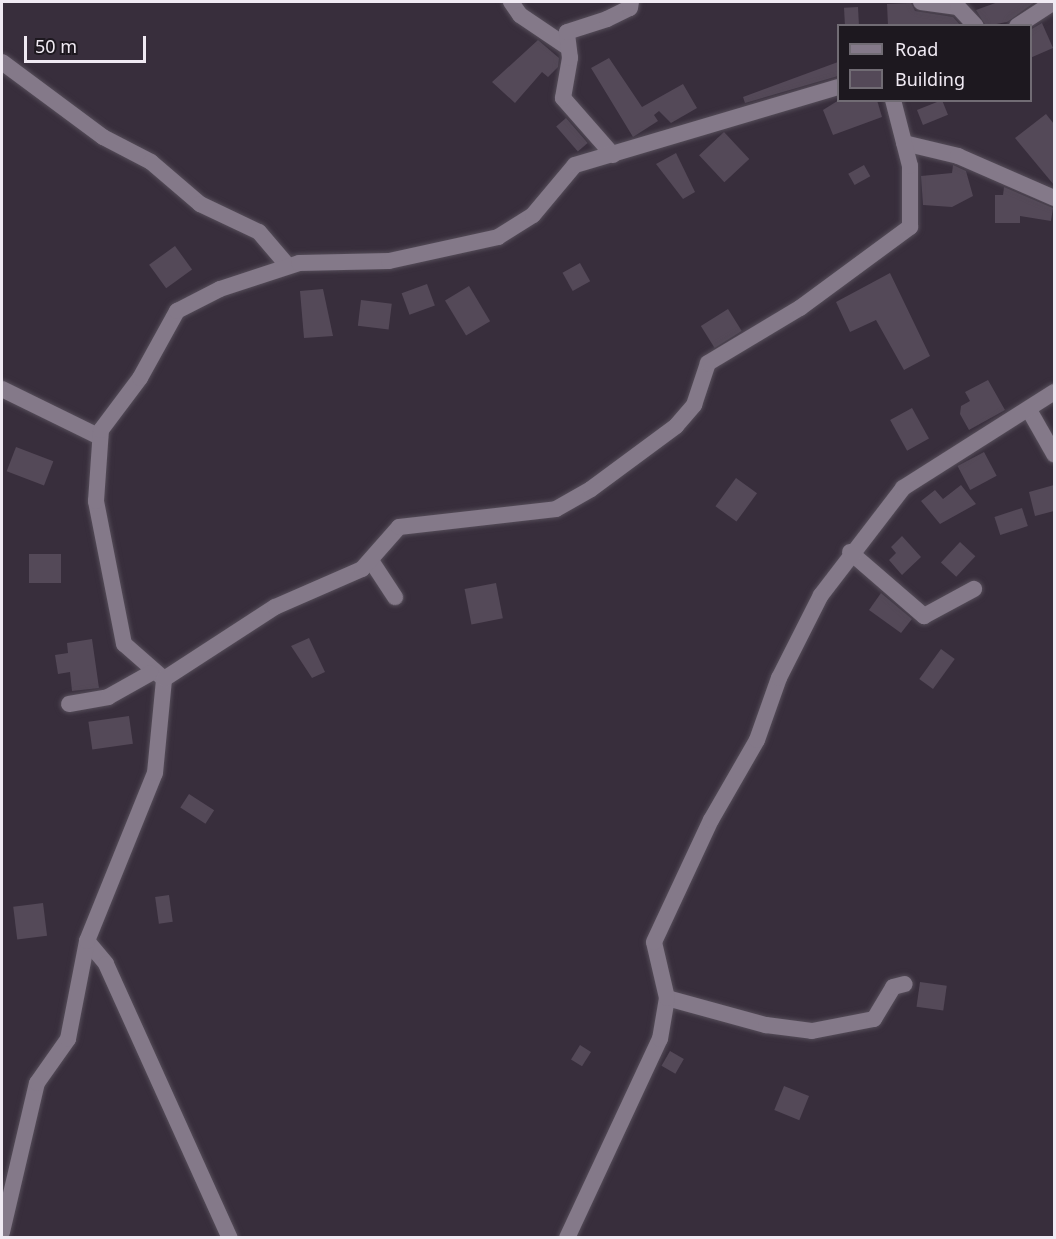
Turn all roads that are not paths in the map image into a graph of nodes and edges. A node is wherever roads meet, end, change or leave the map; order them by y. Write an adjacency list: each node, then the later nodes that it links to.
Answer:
1 (511, 2): 7 (street)
2 (632, 2): 7 (street)
3 (921, 2): 5 (street)
4 (1054, 2): 6 (street)
5 (974, 24)
6 (1020, 24)
7 (566, 46): 12 (street)
8 (2, 62): 14 (street)
9 (837, 87): 12 (street)
10 (894, 102): 11 (street)
11 (904, 143): 13 (street); 21 (street)
12 (613, 154): 14 (street)
13 (1054, 198)
14 (288, 266): 18 (street)
15 (2, 389): 18 (street)
16 (1054, 392): 17 (street)
17 (1029, 410): 19 (street); 20 (street)
18 (100, 437): 24 (street)
19 (1054, 454)
20 (850, 552): 22 (street); 28 (street)
21 (372, 562): 23 (street); 24 (street)
22 (974, 589)
23 (395, 597)
24 (157, 676): 25 (street); 26 (street)
25 (69, 704)
26 (87, 941): 29 (street); 30 (street)
27 (905, 984): 28 (street)
28 (667, 998): 31 (street)
29 (2, 1232)
30 (230, 1238)
31 (567, 1238)

